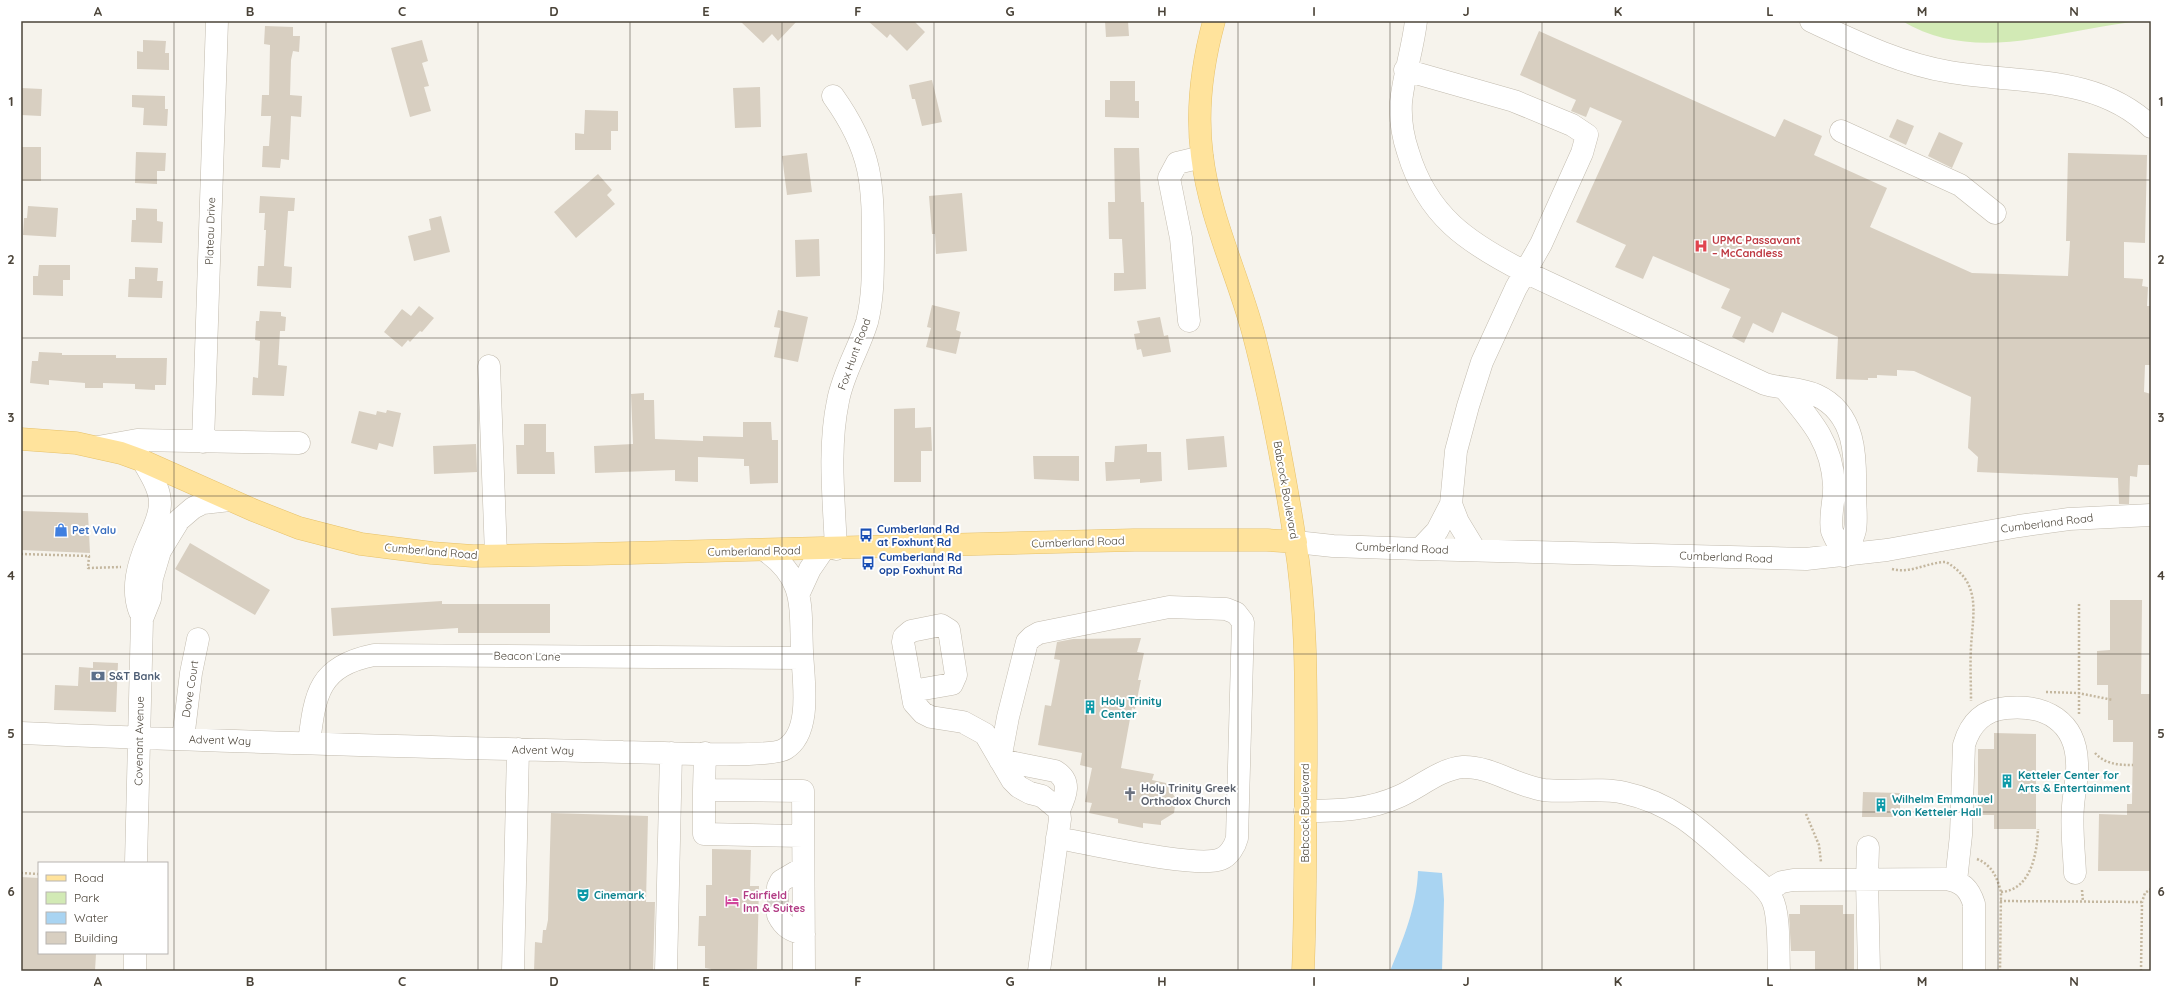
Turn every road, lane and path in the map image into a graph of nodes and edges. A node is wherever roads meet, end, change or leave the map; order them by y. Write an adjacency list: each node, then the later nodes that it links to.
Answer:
1 (217, 21): 16 (street, Plateau Drive)
2 (1214, 21): 9 (main road, Babcock Boulevard)
3 (1416, 21): 5 (street)
4 (1811, 21): 7 (street)
5 (1405, 70): 11 (street); 11 (street)
6 (833, 96): 26 (street, Fox Hunt Road)
7 (2148, 118)
8 (1841, 131): 10 (street)
9 (1202, 157): 12 (street); 25 (main road, Babcock Boulevard)
10 (1995, 213)
11 (1525, 272): 14 (street); 23 (street)
12 (1189, 321)
13 (488, 366): 32 (street)
14 (1785, 389): 20 (street); 21 (street)
15 (21, 439): 18 (main road, Cumberland Road)
16 (203, 442): 17 (street); 18 (street)
17 (299, 444)
18 (98, 447): 19 (main road, Cumberland Road)
19 (143, 461): 22 (main road, Cumberland Road); 37 (street, Covenant Avenue)
20 (1834, 485): 21 (street); 33 (street)
21 (1855, 487): 33 (street)
22 (230, 500): 32 (main road, Cumberland Road); 37 (street, Covenant Avenue)
23 (1451, 504): 27 (street); 28 (street)
24 (2151, 515): 29 (street, Cumberland Road)
25 (1296, 542): 26 (main road, Cumberland Road); 27 (street, Cumberland Road); 58 (main road, Babcock Boulevard)
26 (830, 549): 30 (main road, Cumberland Road); 35 (street, Advent Way)
27 (1420, 549): 28 (street, Cumberland Road)
28 (1475, 550): 33 (street, Cumberland Road)
29 (1888, 550): 33 (street, Cumberland Road); 45 (path)
30 (766, 551): 32 (main road, Cumberland Road); 35 (street, Advent Way)
31 (21, 554): 34 (path)
32 (496, 555)
33 (1844, 556)
34 (127, 563)
35 (799, 593): 39 (street, Advent Way)
36 (2079, 604): 42 (path)
37 (142, 619): 47 (street, Covenant Avenue)
38 (198, 639): 48 (street, Dove Court)
39 (802, 658): 49 (street, Beacon Lane); 53 (street, Advent Way)
40 (912, 691): 54 (street)
41 (2039, 692): 42 (path)
42 (2078, 693): 43 (path); 44 (path)
43 (2113, 700)
44 (2079, 717)
45 (1978, 719): 68 (street); 72 (street)
46 (21, 733): 47 (street, Advent Way)
47 (139, 738): 48 (street, Advent Way); 65 (street, Covenant Avenue)
48 (183, 739): 49 (street, Advent Way)
49 (309, 743): 51 (street, Advent Way)
50 (2091, 747): 55 (path)
51 (518, 749): 52 (street, Advent Way); 83 (street)
52 (671, 753): 53 (street, Advent Way); 84 (street)
53 (705, 753): 56 (street)
54 (1000, 760): 57 (street); 57 (street); 62 (street)
55 (2133, 765)
56 (704, 790): 61 (street); 61 (street)
57 (1059, 810): 62 (street)
58 (1305, 810): 75 (street); 87 (main road, Babcock Boulevard)
59 (1806, 814): 70 (path)
60 (2038, 829): 76 (path)
61 (803, 836): 66 (street)
62 (1057, 838): 86 (street)
63 (1868, 847): 71 (street)
64 (1976, 858): 76 (path)
65 (136, 862)
66 (803, 868): 73 (street); 80 (street)
67 (21, 873): 69 (path)
68 (2075, 873)
69 (38, 874)
70 (1824, 880): 71 (street); 75 (street)
71 (1867, 880): 72 (street); 89 (street)
72 (1956, 881): 90 (street)
73 (778, 887)
74 (2151, 889): 78 (path)
75 (1767, 891): 88 (street)
76 (2001, 892): 77 (path)
77 (2000, 902): 78 (path); 91 (path)
78 (2142, 902): 92 (path)
79 (778, 915): 80 (street)
80 (804, 934): 85 (street)
81 (135, 954): 82 (street)
82 (135, 971)
83 (513, 971)
84 (666, 971)
85 (804, 971)
86 (1039, 971)
87 (1303, 971)
88 (1779, 971)
89 (1869, 971)
90 (1974, 971)
91 (2000, 971)
92 (2141, 971)

